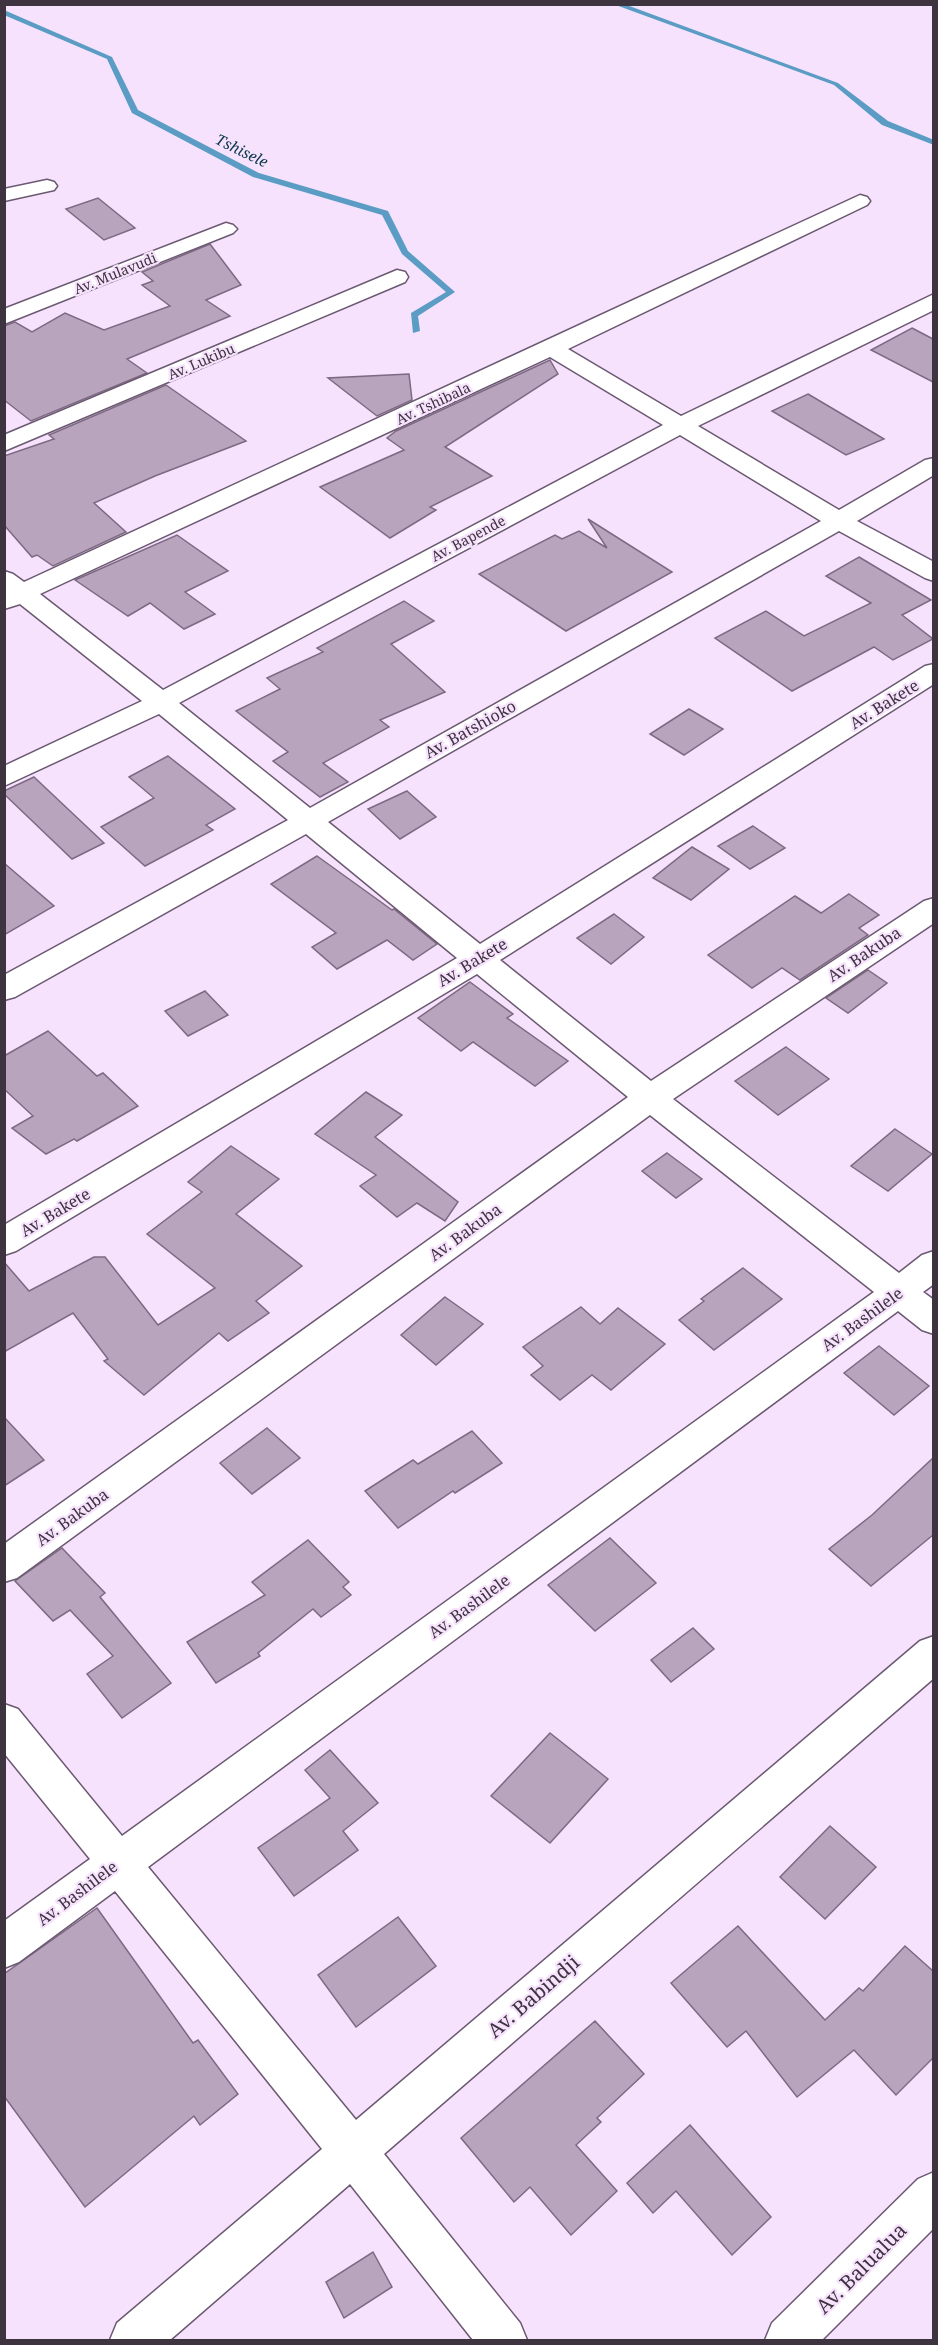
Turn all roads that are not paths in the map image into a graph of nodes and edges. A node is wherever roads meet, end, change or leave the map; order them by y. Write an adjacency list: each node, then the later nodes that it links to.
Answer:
1 (46, 186): 2 (street)
2 (4, 195)
3 (860, 201): 8 (street, Av. Tshibala)
4 (226, 229): 7 (street, Av. Mulavudi)
5 (397, 277): 10 (street, Av. Lukibu)
6 (933, 301): 9 (street, Av. Bapende)
7 (4, 317)
8 (551, 348): 9 (street); 14 (street, Av. Tshibala)
9 (681, 425): 12 (street); 16 (street, Av. Bapende)
10 (4, 444)
11 (933, 465): 12 (street, Av. Batshioko)
12 (839, 521): 13 (street); 18 (street, Av. Batshioko)
13 (933, 573)
14 (10, 591): 16 (street)
15 (933, 672): 20 (street, Av. Bakete)
16 (161, 702): 17 (street, Av. Bapende); 18 (street)
17 (4, 777)
18 (308, 821): 20 (street); 21 (street, Av. Batshioko)
19 (933, 908): 22 (street, Av. Bakuba)
20 (479, 959): 22 (street); 23 (street, Av. Bakete)
21 (4, 989)
22 (650, 1098): 25 (street); 27 (street, Av. Bakuba)
23 (4, 1242)
24 (933, 1264): 25 (street, Av. Bashilele)
25 (898, 1293): 26 (street); 30 (street, Av. Bashilele)
26 (933, 1320)
27 (4, 1566)
28 (933, 1653): 32 (street, Av. Babindji)
29 (4, 1722): 30 (street)
30 (119, 1861): 31 (street, Av. Bashilele); 32 (street)
31 (4, 1947)
32 (353, 2151): 34 (street, Av. Babindji); 35 (street)
33 (933, 2195): 36 (street, Av. Balualua)
34 (134, 2340)
35 (503, 2340)
36 (789, 2340)

